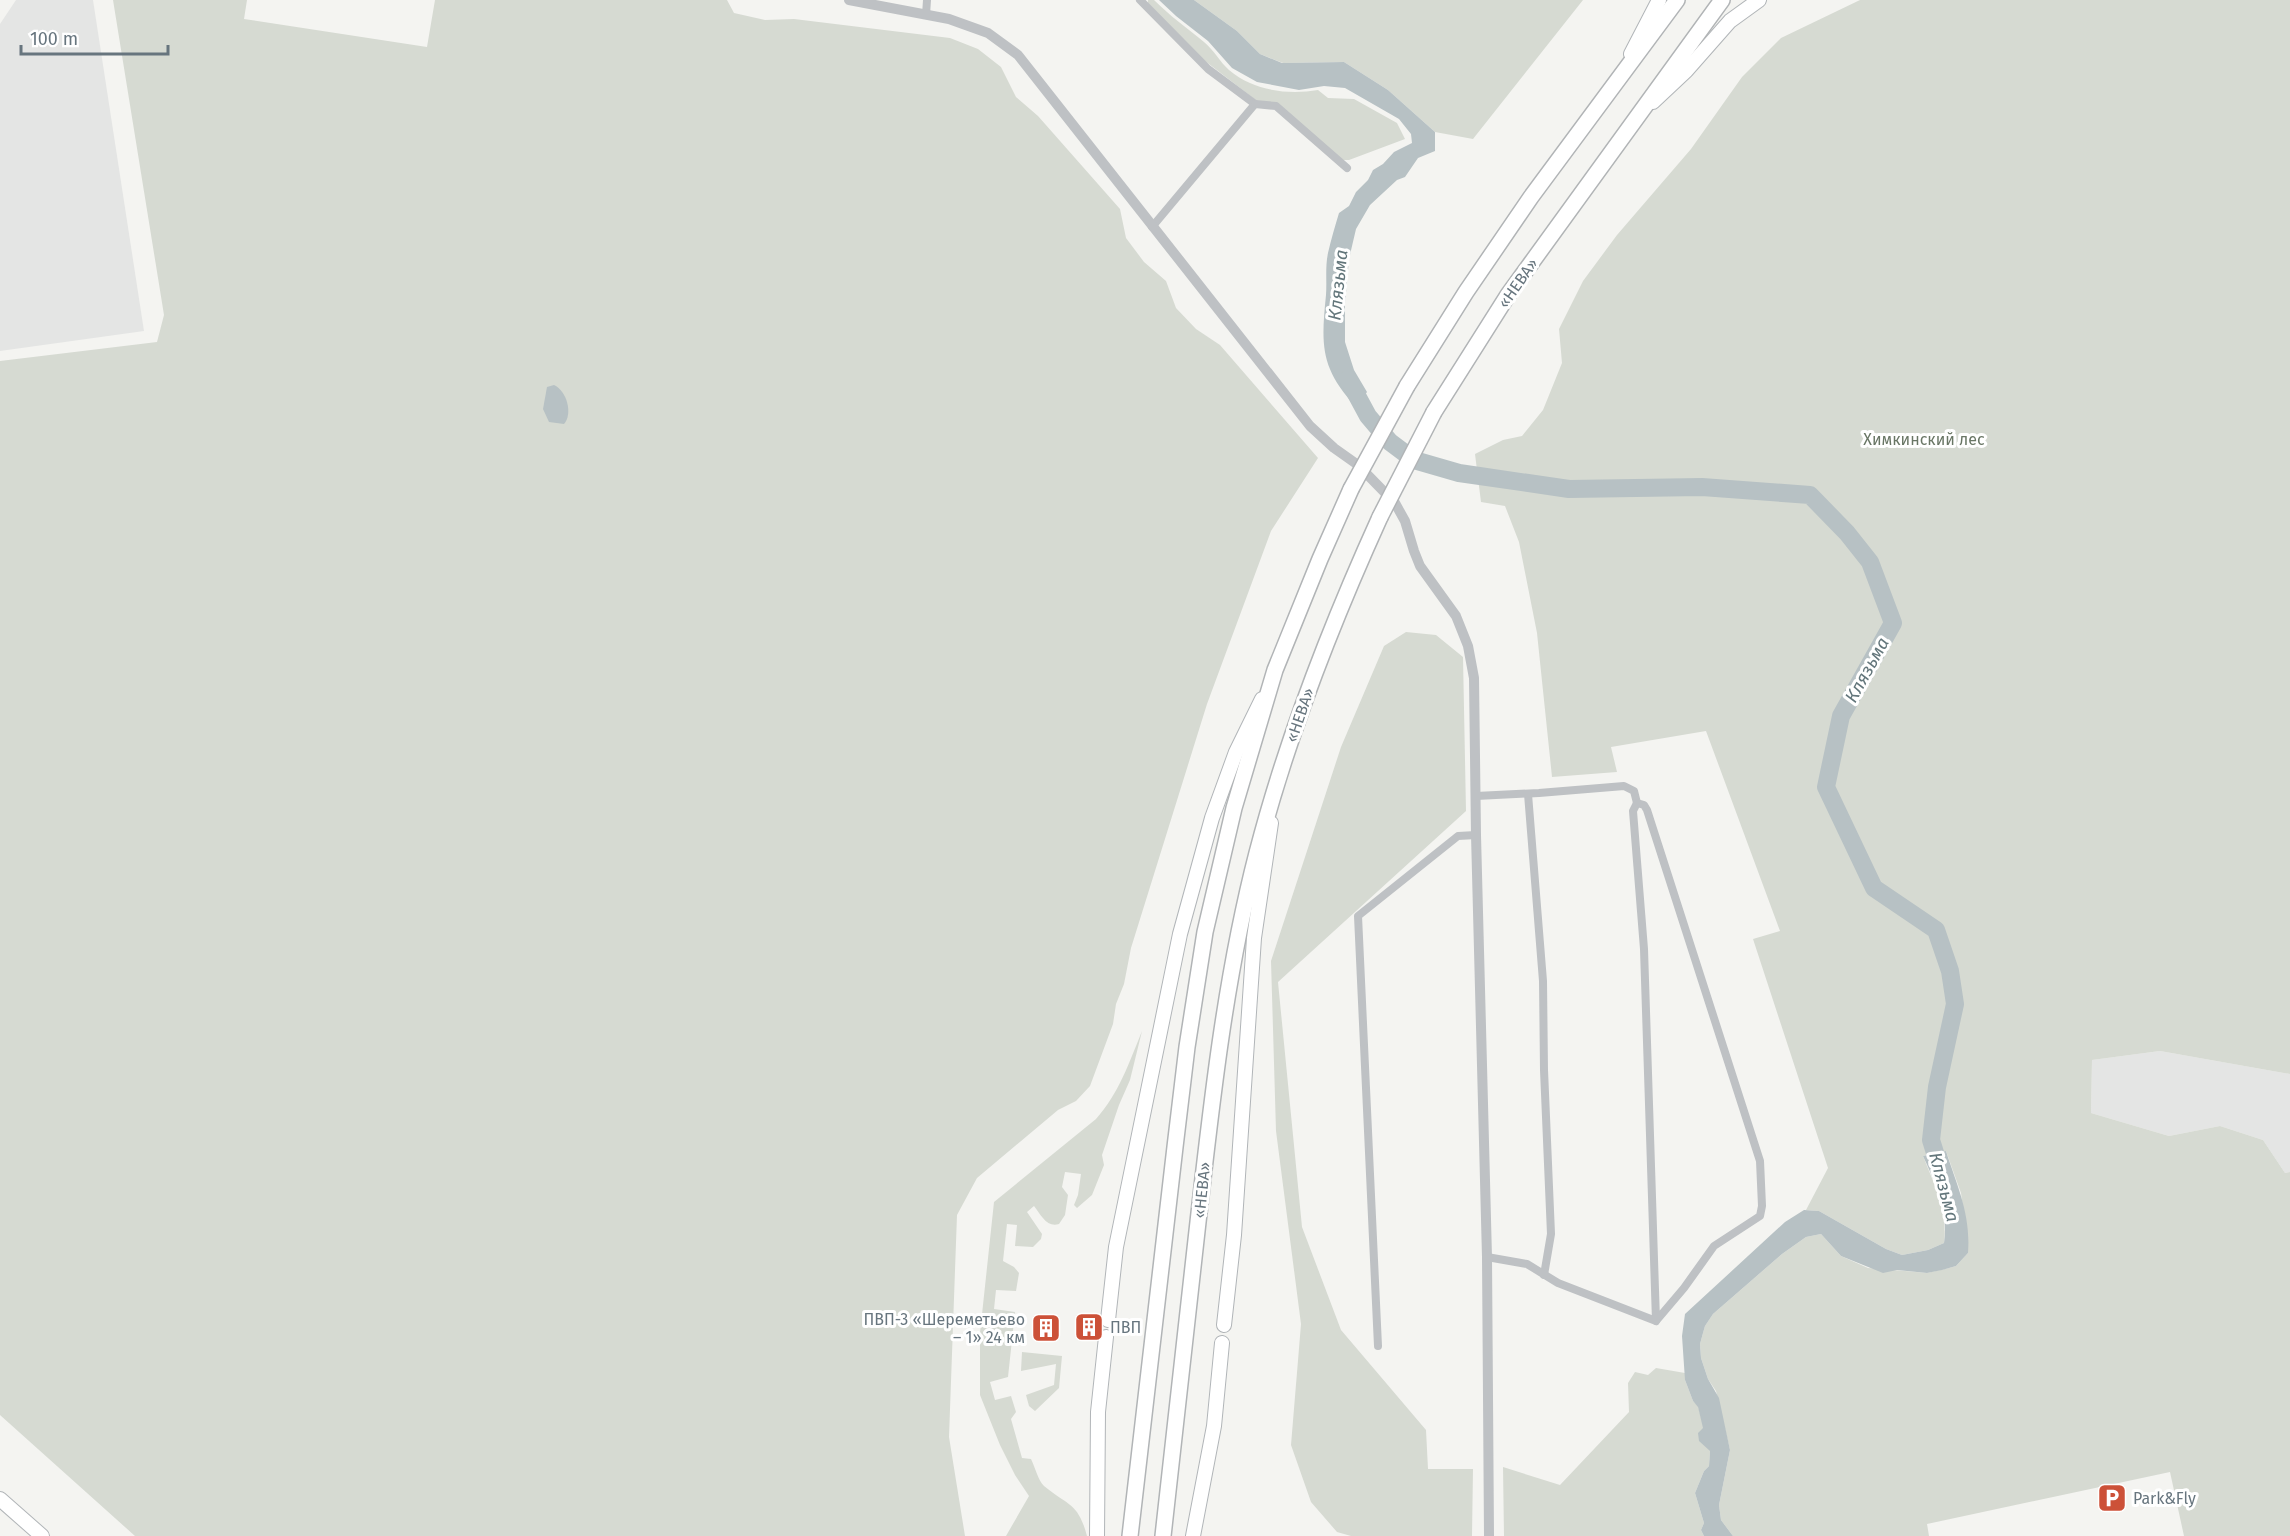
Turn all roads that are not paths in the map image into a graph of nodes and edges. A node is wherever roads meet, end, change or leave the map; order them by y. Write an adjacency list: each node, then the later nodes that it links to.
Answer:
1 (849, 0): 8 (street)
2 (927, 0): 8 (street)
3 (1140, 0): 10 (street)
4 (1659, 0): 9 (main road)
5 (1677, 0): 9 (highway, «НЕВА»)
6 (1722, 0): 11 (highway, «НЕВА»)
7 (1759, 0): 11 (main road)
8 (926, 15): 13 (street)
9 (1620, 78): 14 (highway, «НЕВА», bridge)
10 (1255, 104): 12 (street); 13 (street)
11 (1636, 118): 15 (highway, «НЕВА», bridge)
12 (1347, 168)
13 (1152, 227): 17 (street)
14 (1275, 670): 22 (main road); 31 (highway, «НЕВА»)
15 (1276, 785): 24 (main road); 32 (highway, «НЕВА»)
16 (1528, 794): 17 (street); 18 (street); 21 (street)
17 (1476, 796): 19 (street)
18 (1636, 803): 23 (street); 23 (street)
19 (1476, 835): 20 (street); 27 (street)
20 (1487, 1257): 21 (street); 34 (street)
21 (1544, 1275): 23 (street)
22 (1108, 1320)
23 (1656, 1321)
24 (1224, 1325)
25 (1106, 1337): 30 (main road)
26 (1222, 1343): 33 (main road)
27 (1378, 1346)
28 (0, 1499): 29 (main road)
29 (42, 1536)
30 (1097, 1536)
31 (1130, 1536)
32 (1163, 1536)
33 (1193, 1536)
34 (1489, 1536)

